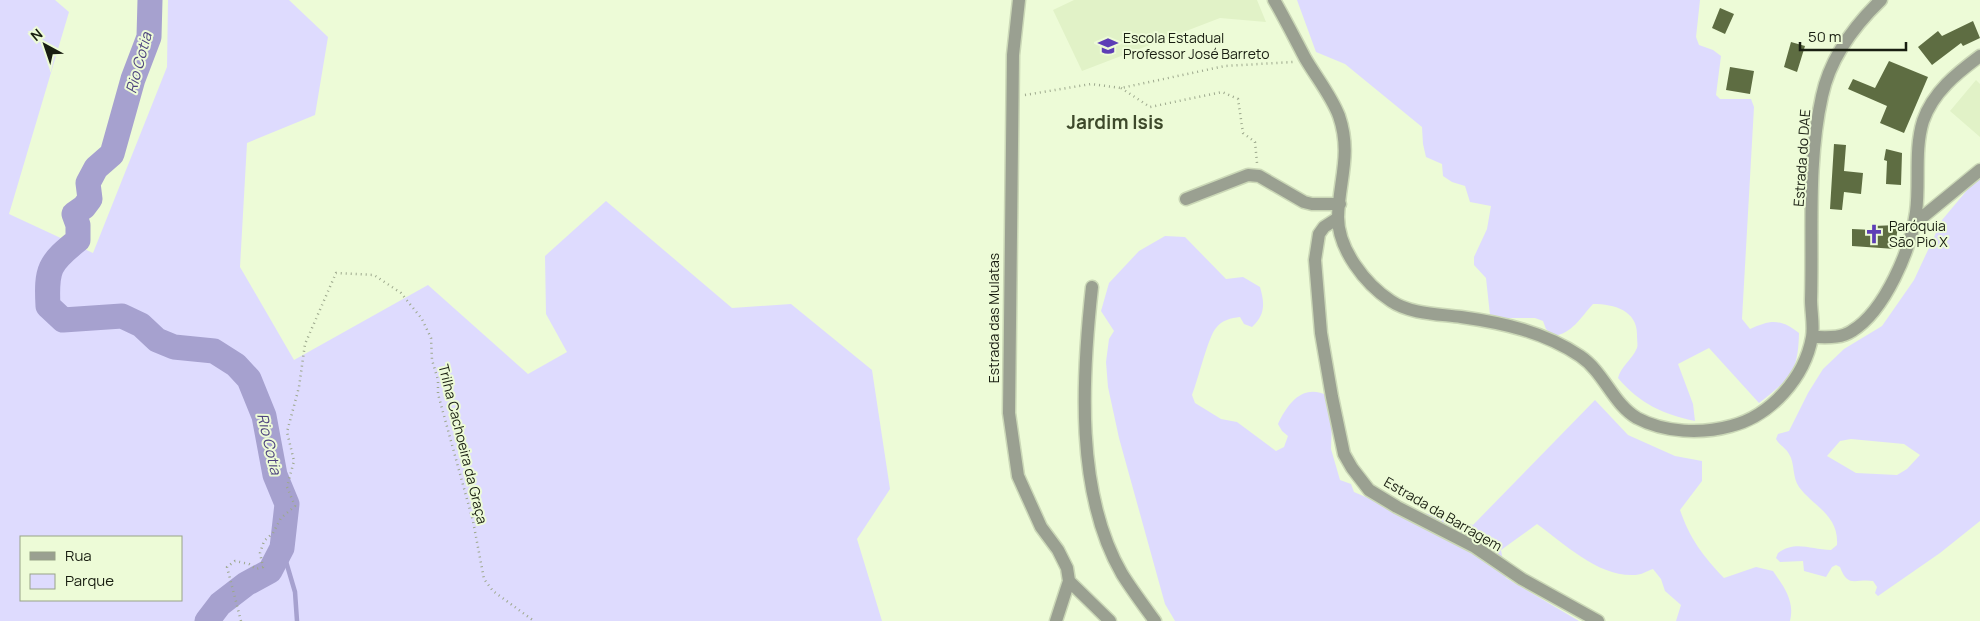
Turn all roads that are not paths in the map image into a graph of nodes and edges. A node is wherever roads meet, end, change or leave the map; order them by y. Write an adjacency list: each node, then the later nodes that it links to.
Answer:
1 (1019, 0): 12 (street, Estrada das Mulatas)
2 (1274, 0): 7 (street)
3 (1881, 0): 11 (street, Estrada do DAE)
4 (1980, 56): 9 (street)
5 (1980, 170): 9 (street)
6 (1186, 199): 7 (street)
7 (1340, 204): 8 (street)
8 (1338, 218): 11 (street, Estrada do DAE); 16 (street, Estrada da Barragem)
9 (1914, 224): 11 (street)
10 (1092, 286): 15 (street)
11 (1812, 336)
12 (1069, 581): 13 (street); 14 (street)
13 (1056, 621)
14 (1110, 621)
15 (1155, 621)
16 (1598, 621)

